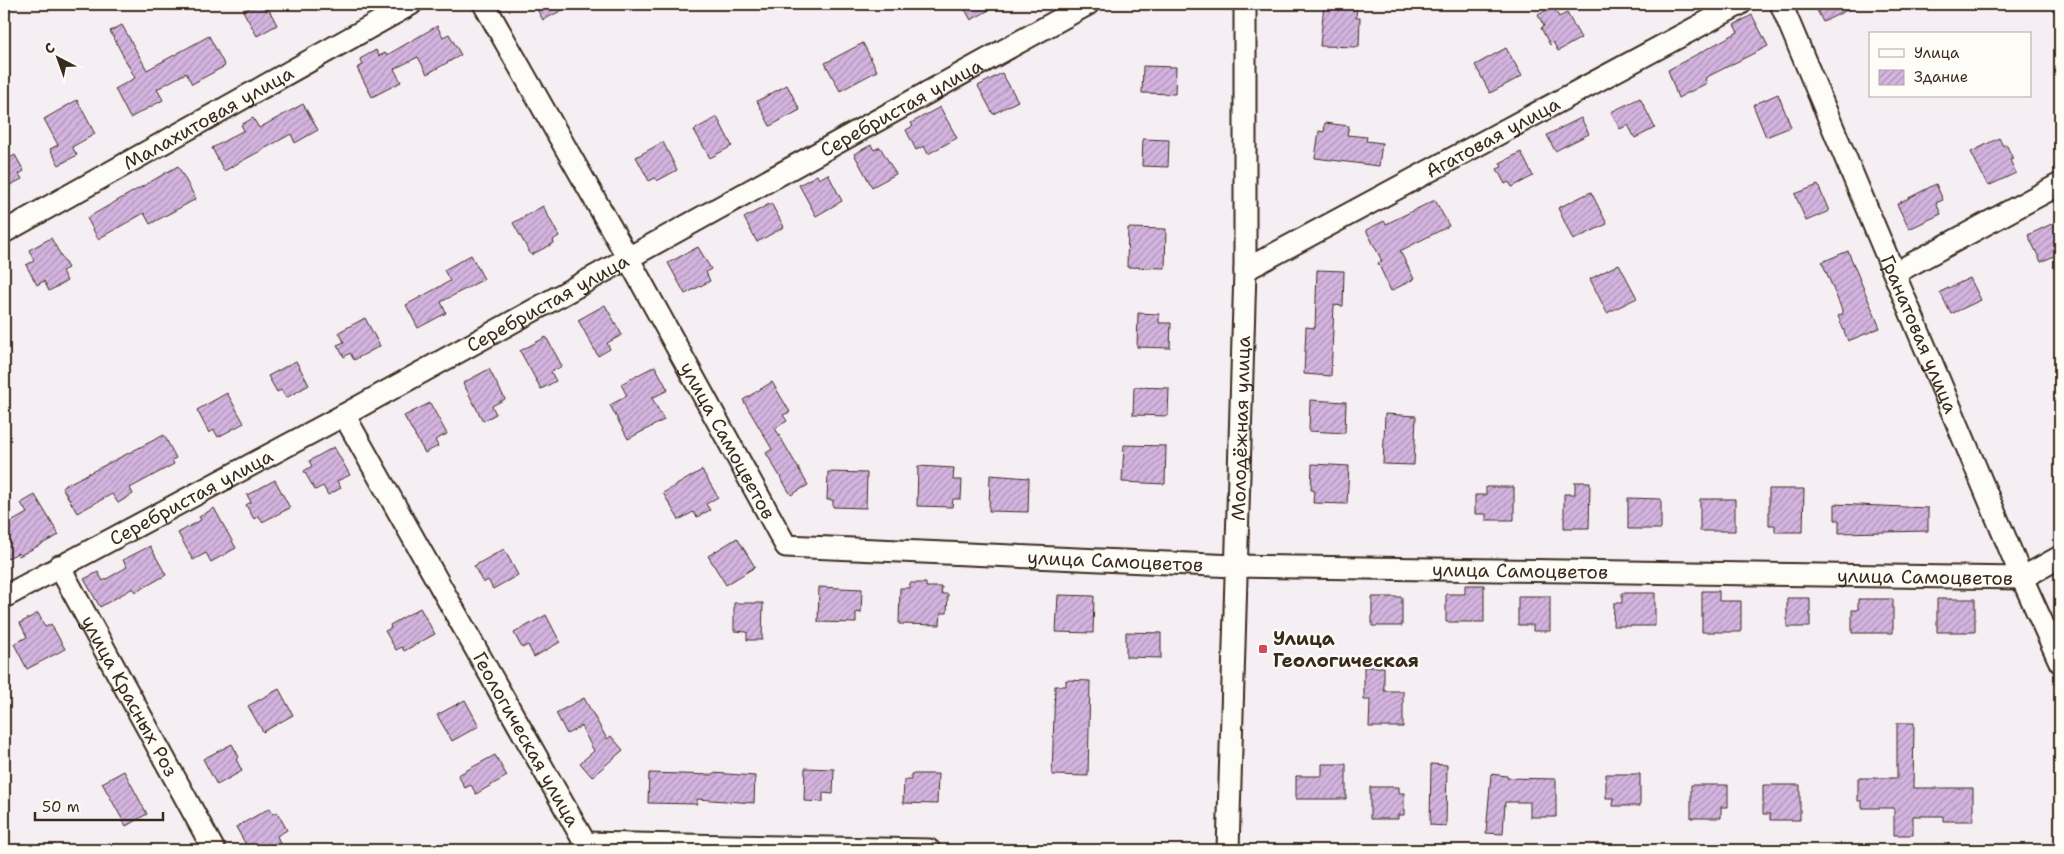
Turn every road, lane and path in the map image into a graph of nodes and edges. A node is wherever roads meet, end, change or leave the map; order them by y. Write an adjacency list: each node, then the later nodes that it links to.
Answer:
1 (411, 4): 8 (street, Малахитовая улица)
2 (484, 4): 9 (street, улица Самоцветов)
3 (1088, 4): 9 (street, Серебристая улица)
4 (1245, 4): 10 (street, Молодёжная улица)
5 (1740, 4): 10 (street, Агатовая улица)
6 (1781, 4): 11 (street, Гранатовая улица)
7 (2060, 184): 11 (street)
8 (4, 232)
9 (628, 258): 12 (street, Серебристая улица); 15 (street, улица Самоцветов)
10 (1245, 270): 15 (street, Молодёжная улица)
11 (1895, 273): 16 (street, Гранатовая улица)
12 (344, 416): 14 (street, Серебристая улица); 20 (street, Геологическая улица)
13 (2060, 557): 16 (street, улица Самоцветов)
14 (59, 566): 17 (street, Серебристая улица); 19 (street, улица Красных Роз)
15 (1235, 566): 16 (street, улица Самоцветов); 21 (street, Молодёжная улица)
16 (2022, 578): 18 (street, Гранатовая улица)
17 (4, 597)
18 (2060, 662)
19 (214, 850)
20 (929, 850)
21 (1228, 850)

